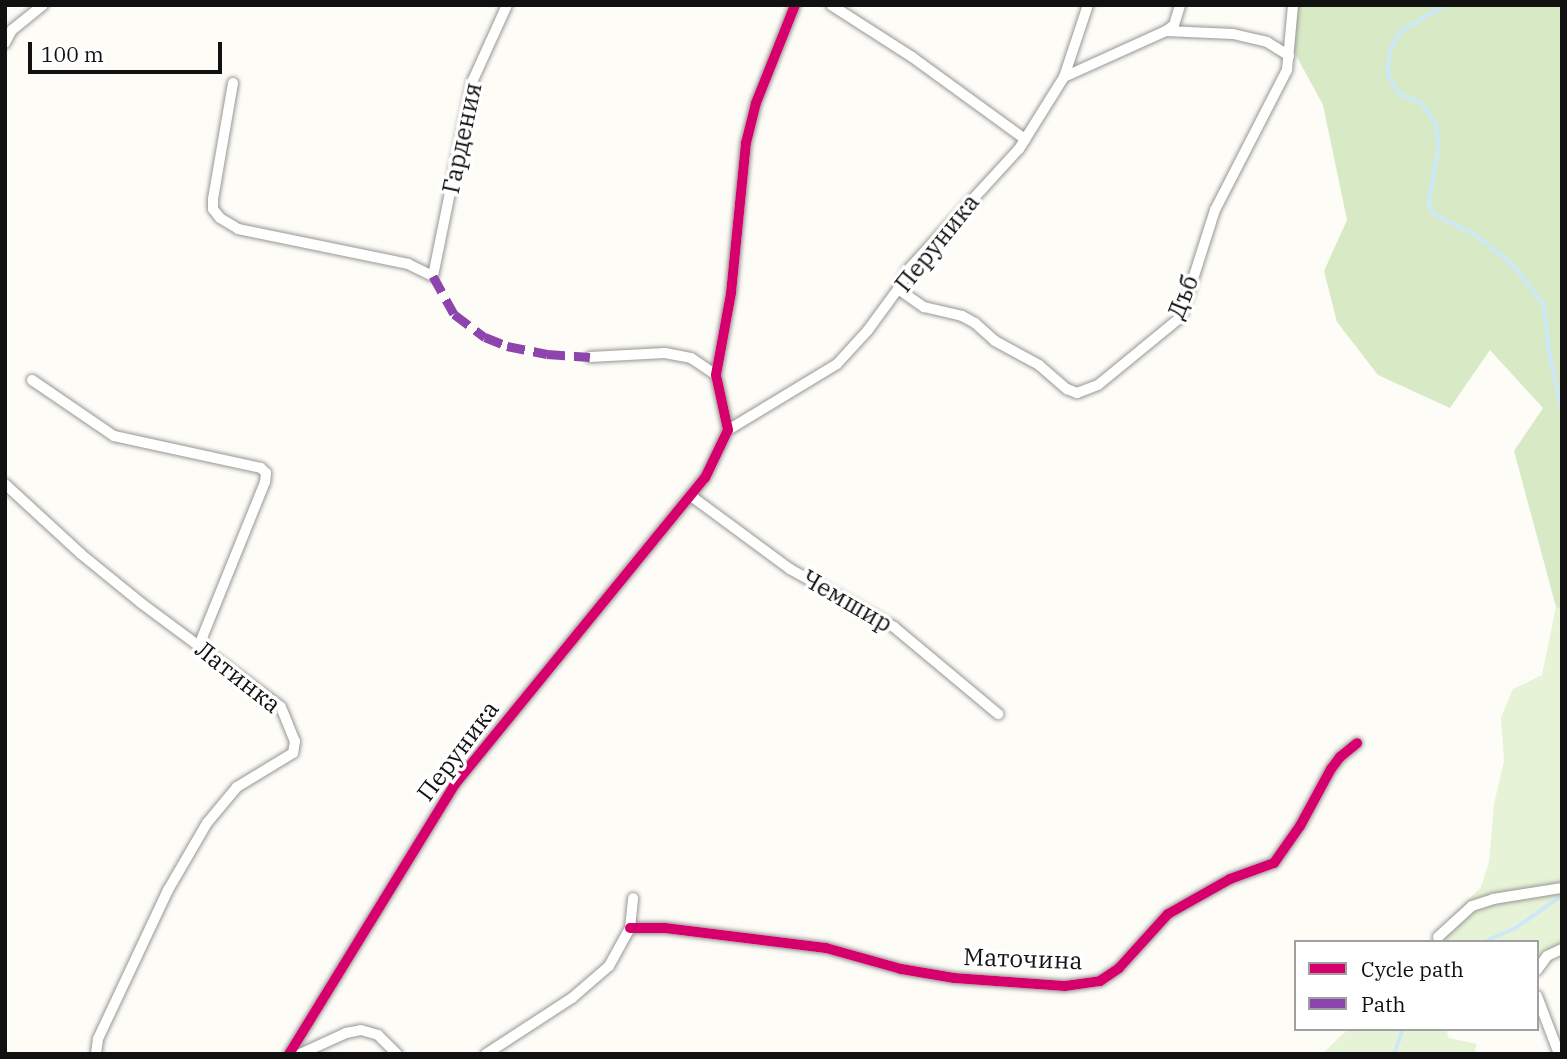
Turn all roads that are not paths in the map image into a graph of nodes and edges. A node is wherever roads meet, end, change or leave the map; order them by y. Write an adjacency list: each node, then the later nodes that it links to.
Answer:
1 (43, 5): 9 (street)
2 (507, 5): 12 (street, Гардения)
3 (795, 5): 16 (street)
4 (831, 5): 13 (street)
5 (1088, 5): 11 (street, Перуника)
6 (1180, 5): 8 (street)
7 (1293, 5): 10 (street, Дъб)
8 (1166, 31): 10 (street); 11 (street)
9 (5, 43)
10 (1289, 57): 14 (street, Дъб)
11 (1064, 77): 13 (street, Перуника)
12 (233, 83)
13 (1025, 139): 14 (street, Перуника)
14 (898, 289): 18 (street, Перуника)
15 (590, 357): 16 (street)
16 (716, 375): 18 (street)
17 (32, 380): 21 (street)
18 (728, 430): 20 (street, Перуника)
19 (5, 484): 21 (street, Латинка)
20 (691, 496): 22 (street, Чемшир); 32 (street, Перуника)
21 (199, 645): 31 (street, Латинка)
22 (998, 714)
23 (1357, 743): 26 (street, Маточина)
24 (1562, 888): 27 (street)
25 (633, 898): 26 (street)
26 (630, 928): 35 (street)
27 (1438, 937)
28 (1562, 949): 29 (street)
29 (1539, 967)
30 (1539, 1001): 36 (street)
31 (96, 1054)
32 (289, 1054)
33 (300, 1054): 34 (street)
34 (397, 1054)
35 (486, 1054)
36 (1559, 1054)

